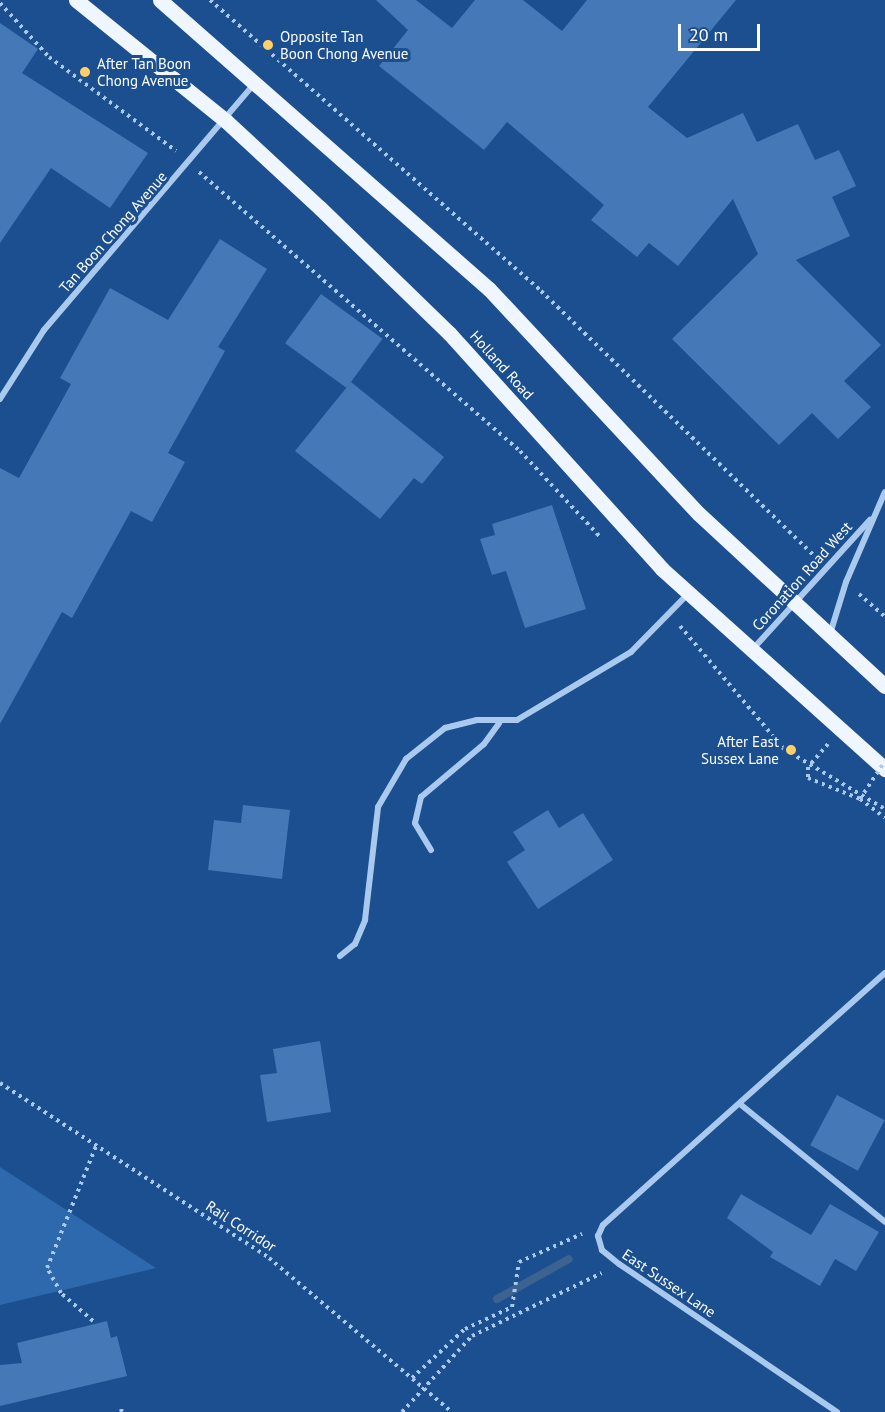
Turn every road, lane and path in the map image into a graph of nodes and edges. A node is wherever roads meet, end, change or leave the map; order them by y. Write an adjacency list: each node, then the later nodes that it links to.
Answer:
1 (76, 0): 6 (main road, Holland Road)
2 (160, 0): 5 (main road)
3 (210, 0): 12 (path)
4 (0, 3): 7 (path)
5 (253, 85): 6 (street, Tan Boon Chong Avenue); 15 (main road)
6 (226, 121): 7 (street, Tan Boon Chong Avenue); 14 (main road, Holland Road)
7 (188, 163): 8 (street, Tan Boon Chong Avenue); 11 (path)
8 (0, 399)
9 (885, 492): 10 (street, Coronation Road West)
10 (870, 520): 12 (street, Coronation Road West); 13 (street, Coronation Road West)
11 (604, 541)
12 (825, 567): 15 (street, Coronation Road West)
13 (846, 582): 17 (path); 18 (street, Coronation Road West)
14 (689, 593): 16 (street); 19 (main road, Holland Road)
15 (790, 603): 18 (main road); 19 (street, Coronation Road West)
16 (669, 613): 21 (street); 24 (path)
17 (885, 617)
18 (829, 638): 20 (main road)
19 (752, 650): 22 (main road, Holland Road)
20 (885, 686)
21 (499, 723): 29 (street); 30 (street)
22 (840, 731): 24 (path); 25 (main road, Holland Road)
23 (885, 762): 26 (path, bridge)
24 (808, 767): 26 (path); 27 (path)
25 (885, 769)
26 (860, 799): 28 (path)
27 (885, 809)
28 (885, 818)
29 (431, 850)
30 (340, 956)
31 (885, 974): 33 (street)
32 (0, 1083): 34 (path, Rail Corridor)
33 (740, 1104): 35 (street); 36 (street)
34 (96, 1146): 38 (path); 39 (path, Rail Corridor)
35 (885, 1222)
36 (603, 1225): 37 (street, East Sussex Lane); 39 (path)
37 (619, 1264): 40 (path, bridge); 42 (street, East Sussex Lane)
38 (93, 1321)
39 (412, 1378): 41 (path, Rail Corridor)
40 (402, 1412)
41 (452, 1412)
42 (837, 1412)

